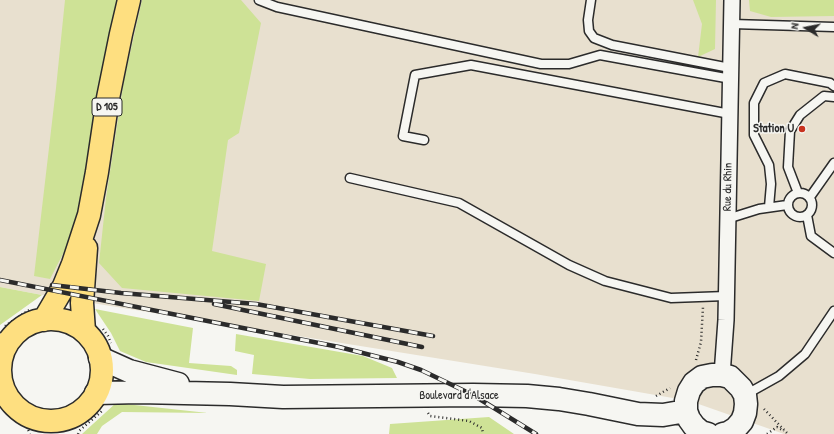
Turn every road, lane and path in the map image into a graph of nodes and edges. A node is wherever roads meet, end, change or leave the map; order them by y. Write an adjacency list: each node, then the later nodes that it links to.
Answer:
1 (129, 0): 18 (main road, D 105)
2 (259, 0): 7 (lane)
3 (591, 0): 7 (lane)
4 (732, 0): 5 (street, Rue du Rhin)
5 (732, 24): 6 (lane); 7 (street, Rue du Rhin)
6 (834, 27)
7 (730, 74): 10 (street, Rue du Rhin)
8 (834, 86): 17 (lane)
9 (834, 97): 14 (lane)
10 (730, 114): 11 (lane); 20 (street, Rue du Rhin)
11 (424, 140)
12 (834, 163): 15 (lane)
13 (350, 178): 22 (lane)
14 (798, 193): 15 (lane); 16 (lane)
15 (810, 197): 19 (lane)
16 (787, 205): 17 (lane); 19 (lane)
17 (769, 207): 20 (lane)
18 (89, 215): 25 (main road, D 105); 26 (main road, D 105)
19 (807, 215): 21 (lane)
20 (727, 219): 23 (street, Rue du Rhin)
21 (834, 253)
22 (709, 296): 23 (lane); 29 (path)
23 (726, 296): 30 (street, Rue du Rhin)
24 (834, 311): 34 (lane)
25 (44, 320): 26 (main road); 27 (main road)
26 (91, 328): 28 (main road); 28 (path)
27 (4, 343): 31 (main road)
28 (107, 352): 33 (main road, Boulevard d'Alsace); 37 (main road)
29 (693, 365)
30 (722, 375): 34 (main road); 38 (main road)
31 (0, 385): 40 (main road); 40 (path)
32 (674, 385): 36 (path)
33 (230, 394): 35 (main road, Boulevard d'Alsace); 37 (main road, Boulevard d'Alsace)
34 (745, 395): 41 (main road)
35 (421, 396): 38 (main road, Boulevard d'Alsace); 43 (path)
36 (653, 398)
37 (99, 402): 39 (main road); 39 (path)
38 (686, 411): 44 (main road)
39 (72, 428): 40 (main road)
40 (35, 429)
41 (733, 432)
42 (787, 433): 45 (path)
43 (483, 434)
44 (708, 434)
45 (767, 434)

